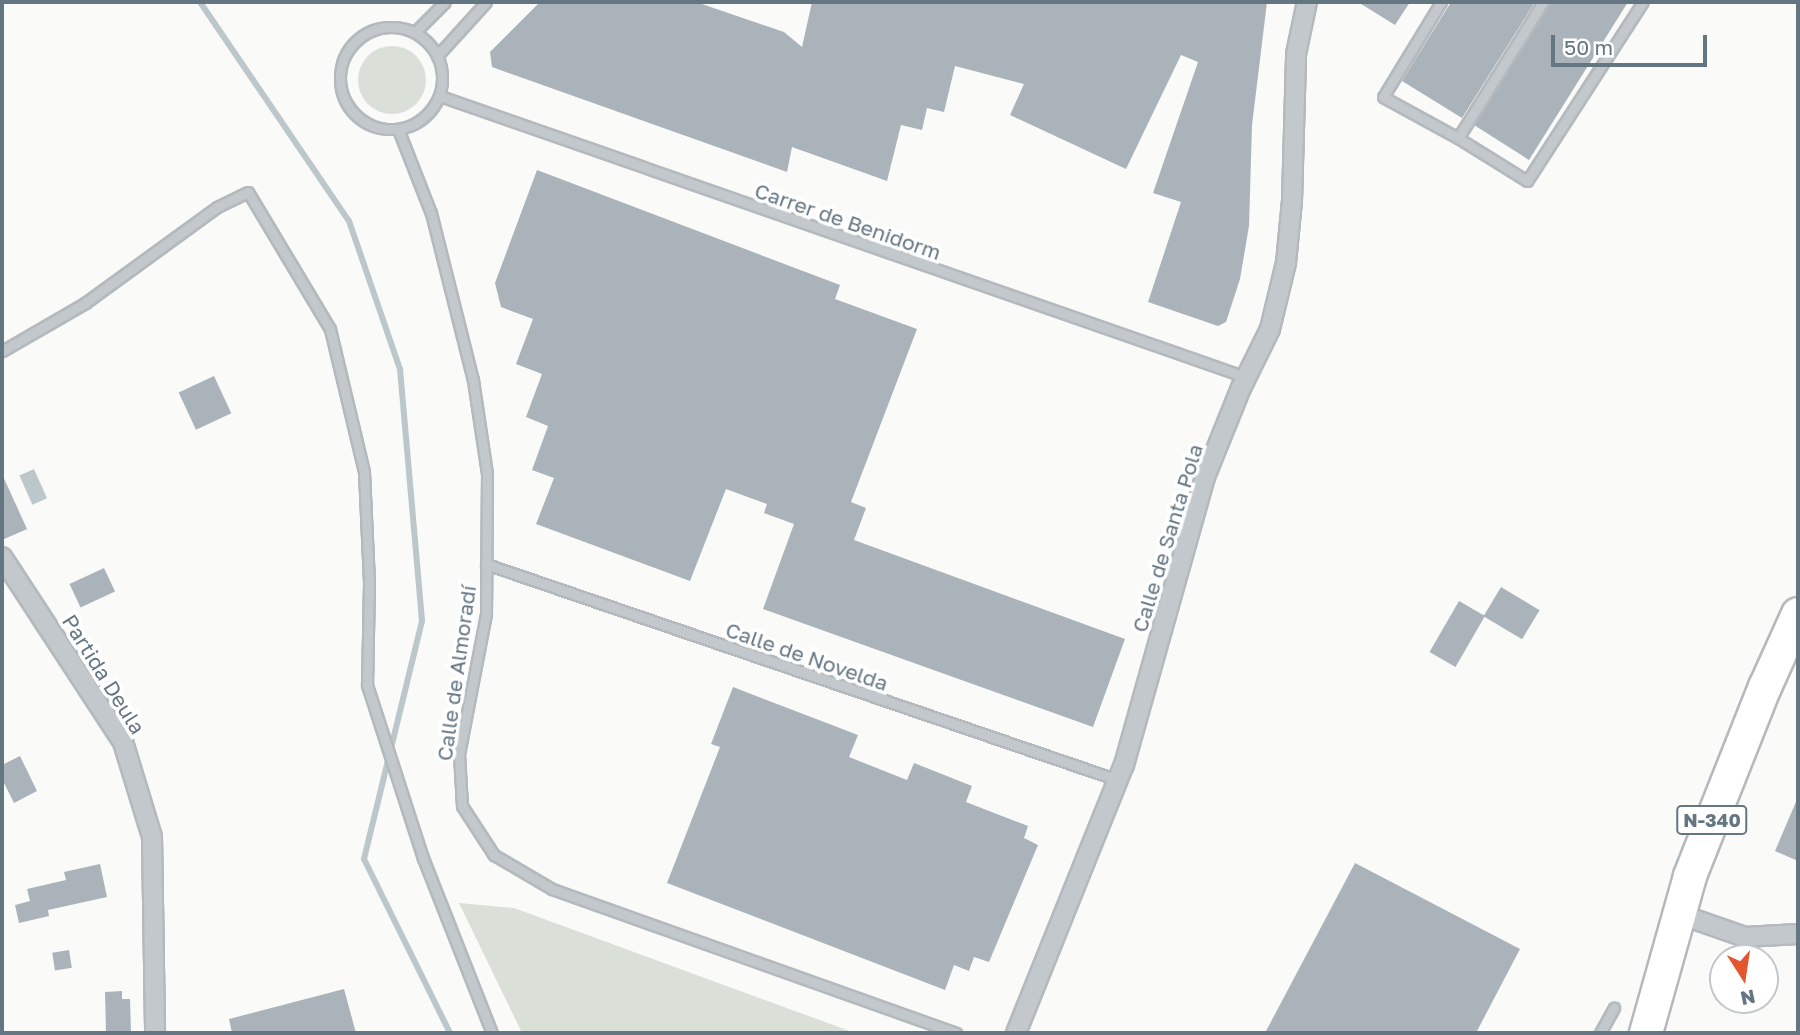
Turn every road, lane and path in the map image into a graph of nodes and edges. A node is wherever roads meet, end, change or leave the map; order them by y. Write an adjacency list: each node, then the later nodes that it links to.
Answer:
1 (445, 2): 7 (lane)
2 (485, 2): 8 (lane)
3 (1307, 2): 13 (street, Calle de Santa Pola)
4 (1441, 2): 11 (lane)
5 (1543, 2): 11 (lane)
6 (1643, 2): 11 (lane)
7 (415, 32): 8 (lane); 10 (lane)
8 (437, 56): 9 (lane)
9 (440, 96): 10 (lane); 13 (lane, Carrer de Benidorm)
10 (398, 129): 15 (lane, Calle de Almoradí)
11 (1458, 138)
12 (2, 351): 22 (lane)
13 (1246, 377): 17 (street, Calle de Santa Pola)
14 (2, 557): 21 (street, Partida Deula)
15 (486, 564): 17 (lane, Calle de Novelda); 23 (lane, Calle de Almoradí)
16 (1798, 614): 18 (highway, N-340)
17 (1118, 780): 24 (street, Calle de Santa Pola)
18 (1679, 914): 19 (street); 26 (highway, N-340)
19 (1798, 934)
20 (1614, 1008): 25 (lane)
21 (155, 1033)
22 (492, 1033)
23 (956, 1033)
24 (1016, 1033)
25 (1600, 1033)
26 (1646, 1033)

